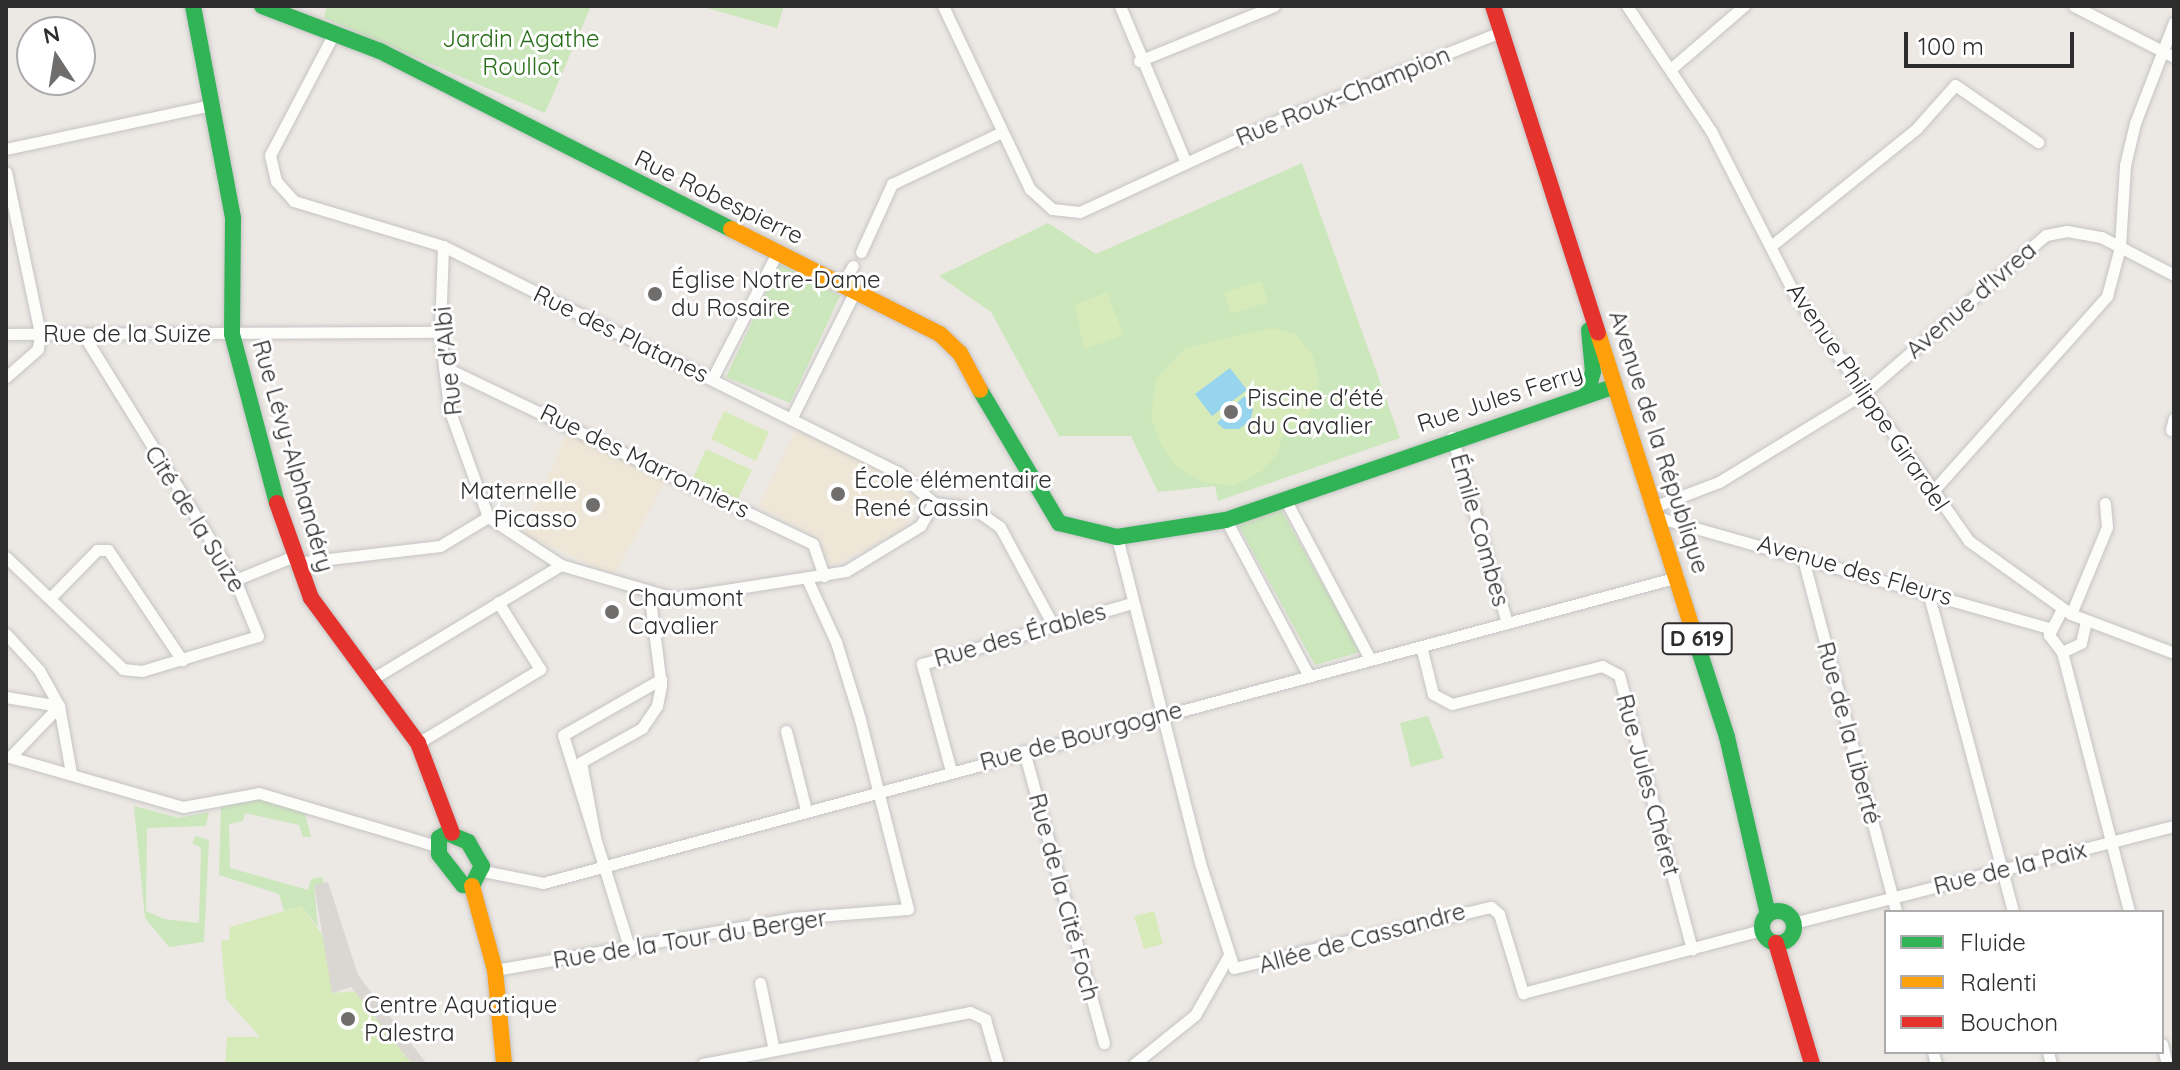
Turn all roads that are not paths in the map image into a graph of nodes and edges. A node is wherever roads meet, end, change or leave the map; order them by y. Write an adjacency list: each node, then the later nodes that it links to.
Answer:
1 (193, 6): 16 (street, Rue Lévy-Alphandéry)
2 (262, 6): 12 (street, Rue Robespierre)
3 (943, 6): 17 (street, Rue Roux-Champion)
4 (1120, 6): 14 (street)
5 (1274, 6): 14 (street)
6 (1493, 6): 11 (street, Avenue de la République / D 619)
7 (1627, 6): 15 (street, Avenue Philippe Girardel)
8 (1744, 6): 15 (street)
9 (2074, 6): 13 (street)
10 (2174, 22): 13 (street)
11 (1501, 32): 20 (street, Rue Roux-Champion); 30 (street, Avenue de la République / D 619)
12 (332, 37): 22 (street, Rue des Platanes); 25 (street, Rue Robespierre)
13 (2168, 55): 24 (street)
14 (1139, 61): 20 (street)
15 (1673, 67): 23 (street, Avenue Philippe Girardel)
16 (212, 105): 19 (street); 35 (street, Rue Lévy-Alphandéry)
17 (1000, 133): 20 (street, Rue Roux-Champion); 26 (street)
18 (2038, 142): 23 (street)
19 (6, 149)
20 (1186, 163)
21 (6, 172): 33 (street)
22 (443, 246): 31 (street, Rue d'Albi); 38 (street, Rue des Platanes)
23 (1771, 246): 40 (street, Avenue Philippe Girardel)
24 (2120, 247): 28 (street, Avenue d'Ivrea); 40 (street, Avenue d'Ivrea); 44 (street)
25 (778, 251): 29 (street, Rue Robespierre); 38 (street)
26 (861, 252)
27 (853, 266): 29 (street)
28 (2174, 275)
29 (849, 288): 42 (street); 51 (street, Rue Robespierre)
30 (1589, 307): 39 (street, Avenue de la République / D 619); 41 (street)
31 (440, 332): 35 (street, Rue de la Suize); 36 (street, Rue d'Albi)
32 (6, 334): 33 (street, Rue de la Suize)
33 (40, 334): 34 (street, Rue de la Suize); 37 (street)
34 (83, 334): 35 (street, Rue de la Suize); 59 (street, Cité de la Suize)
35 (232, 334): 54 (street, Rue Lévy-Alphandéry)
36 (444, 367): 49 (street, Rue d'Albi); 56 (street, Rue des Marronniers)
37 (6, 377)
38 (712, 379): 42 (street, Rue des Platanes)
39 (1615, 386): 41 (street, Rue Jules Ferry); 48 (street, Avenue de la République / D 619)
40 (1864, 393): 44 (street, Avenue Philippe Girardel); 48 (street, Avenue d'Ivrea)
41 (1587, 394): 43 (street, Rue Jules Ferry)
42 (791, 419): 46 (street, Rue des Platanes)
43 (1452, 437): 45 (street, Rue Jules Ferry); 67 (street, Émile Combes)
44 (1932, 492): 65 (street, Avenue Philippe Girardel)
45 (1285, 499): 50 (street, Rue Jules Ferry); 74 (street)
46 (934, 503): 56 (street); 68 (street)
47 (2105, 503): 65 (street)
48 (1658, 512): 52 (street, Avenue des Fleurs); 57 (street, Avenue de la République / D 619)
49 (488, 517): 54 (street); 55 (street)
50 (1226, 520): 51 (street, Rue Jules Ferry); 76 (street)
51 (1117, 537): 64 (street)
52 (1802, 555): 61 (street, Avenue des Fleurs); 99 (street, Rue de la Liberté)
53 (6, 557): 62 (street, Cité de la Suize)
54 (294, 560): 59 (street); 77 (street, Rue Lévy-Alphandéry)
55 (561, 565): 60 (street); 63 (street)
56 (824, 576): 58 (street)
57 (1678, 577): 67 (street, Rue de Bourgogne); 103 (street, Avenue de la République / D 619)
58 (807, 579): 60 (street); 88 (street, Rue de la Tour du Berger)
59 (235, 580): 75 (street, Cité de la Suize)
60 (649, 591): 78 (street)
61 (1928, 592): 69 (street, Avenue des Fleurs); 96 (street)
62 (51, 597): 75 (street, Cité de la Suize); 75 (street)
63 (498, 602): 77 (street); 83 (street)
64 (1132, 603): 68 (street, Rue des Érables); 81 (street)
65 (2066, 612): 66 (street, Avenue Philippe Girardel); 69 (street)
66 (2086, 622): 72 (street); 73 (street, Avenue Philippe Girardel)
67 (1507, 623): 71 (street, Rue de Bourgogne)
68 (1053, 625): 86 (street, Rue des Érables)
69 (2049, 628): 72 (street)
70 (6, 634): 80 (street)
71 (1421, 646): 74 (street, Rue de Bourgogne); 106 (street, Rue Jules Chéret)
72 (2062, 652): 93 (street)
73 (2174, 653)
74 (1370, 659): 76 (street, Rue de Bourgogne)
75 (182, 660)
76 (1309, 676): 81 (street, Rue de Bourgogne)
77 (372, 679): 83 (street, Rue Lévy-Alphandéry)
78 (661, 679): 92 (street); 92 (street)
79 (6, 697): 80 (street)
80 (59, 706): 85 (street); 87 (street)
81 (1162, 715): 84 (street, Rue de Bourgogne); 108 (street)
82 (786, 731): 89 (street)
83 (418, 743): 91 (street, Rue Lévy-Alphandéry)
84 (1024, 751): 86 (street, Rue de Bourgogne); 111 (street, Rue de la Cité Foch)
85 (8, 756): 87 (street)
86 (951, 771): 88 (street, Rue de Bourgogne)
87 (71, 773): 94 (street)
88 (877, 791): 89 (street, Rue de Bourgogne); 107 (street, Rue de la Tour du Berger)
89 (806, 810): 95 (street, Rue de Bourgogne)
90 (2174, 826): 93 (street, Rue de la Paix)
91 (452, 833): 94 (street); 97 (street)
92 (595, 837): 95 (street)
93 (2111, 842): 96 (street, Rue de la Paix); 102 (street)
94 (437, 846): 98 (street)
95 (606, 865): 97 (street, Rue de Bourgogne); 107 (street)
96 (2002, 870): 99 (street, Rue de la Paix); 101 (street)
97 (483, 871): 98 (street)
98 (472, 886): 109 (street)
99 (1892, 899): 100 (street, Rue de la Liberté); 104 (street, Rue de la Paix)
100 (1895, 910)
101 (2012, 910)
102 (2128, 910)
103 (1766, 922): 104 (street); 105 (street); 106 (street)
104 (1796, 923): 105 (street)
105 (1782, 947): 117 (street)
106 (1692, 949): 108 (street, Allée de Cassandre)
107 (630, 950): 109 (street, Rue de la Tour du Berger)
108 (1228, 957): 116 (street)
109 (495, 970): 113 (street)
110 (760, 983): 112 (street)
111 (1104, 1043)
112 (774, 1050): 114 (street); 115 (street)
113 (504, 1064)
114 (703, 1064)
115 (998, 1064)
116 (1134, 1064)
117 (1812, 1064)

